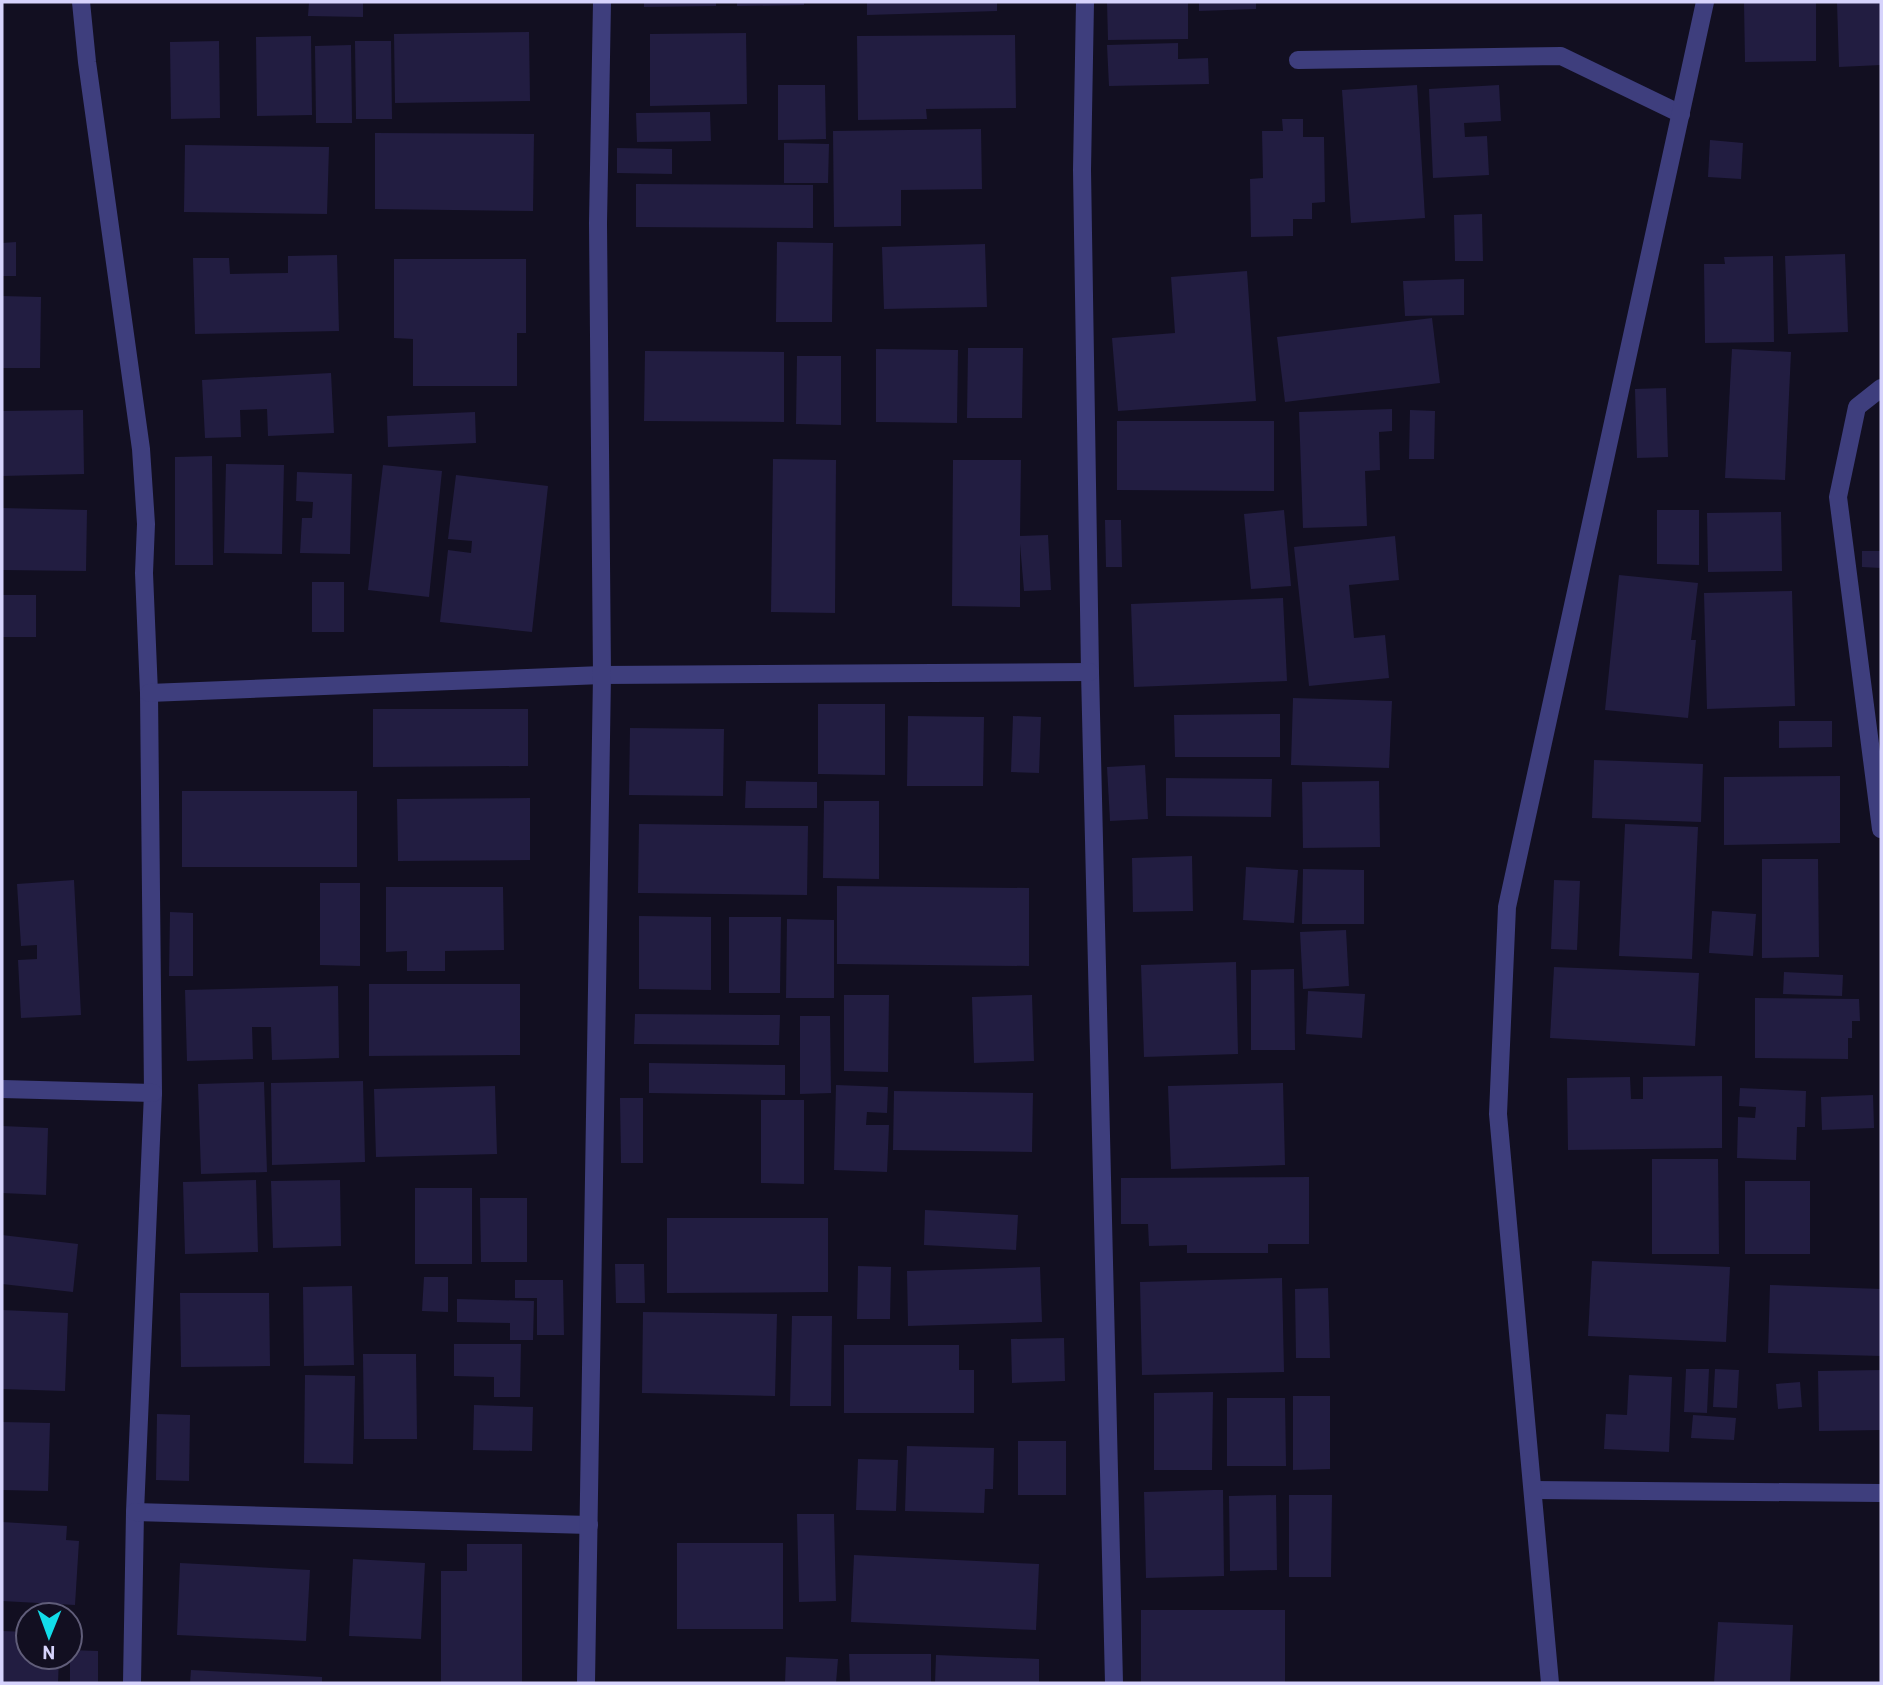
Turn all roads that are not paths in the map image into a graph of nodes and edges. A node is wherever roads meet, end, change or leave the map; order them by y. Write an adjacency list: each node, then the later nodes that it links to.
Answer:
1 (81, 2): 10 (street)
2 (602, 2): 9 (street)
3 (1085, 2): 8 (street)
4 (1705, 2): 6 (street)
5 (1298, 60): 6 (street)
6 (1681, 114): 14 (street)
7 (1881, 388): 11 (street)
8 (1090, 672): 9 (street); 20 (street)
9 (603, 675): 10 (street); 17 (street)
10 (149, 693): 13 (street)
11 (1881, 829)
12 (2, 1089): 13 (street)
13 (153, 1093): 16 (street)
14 (1533, 1490): 15 (street); 21 (street)
15 (1881, 1493)
16 (135, 1513): 17 (street); 18 (street)
17 (589, 1525): 19 (street)
18 (132, 1683)
19 (586, 1683)
20 (1114, 1683)
21 (1550, 1683)

